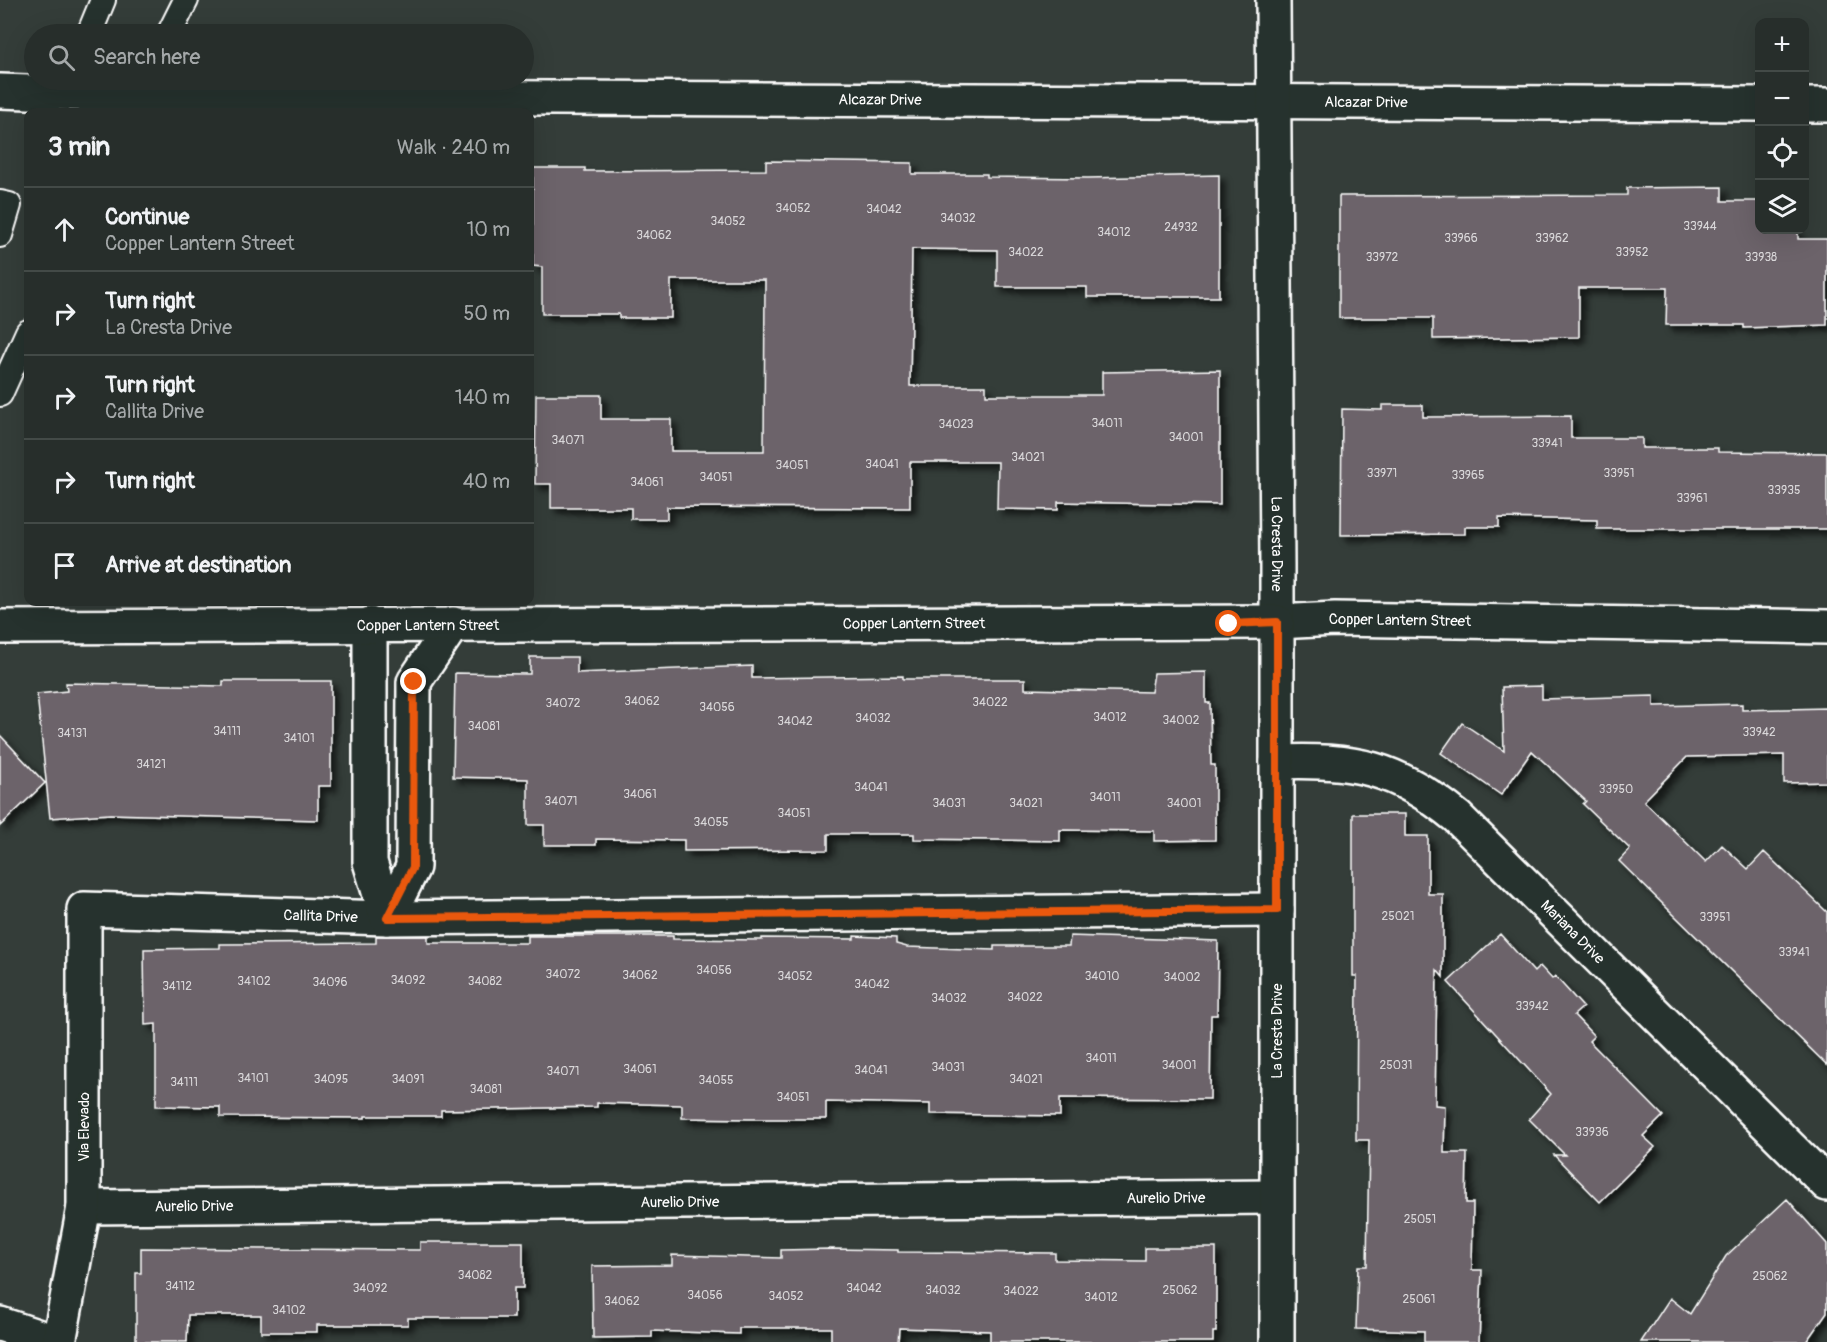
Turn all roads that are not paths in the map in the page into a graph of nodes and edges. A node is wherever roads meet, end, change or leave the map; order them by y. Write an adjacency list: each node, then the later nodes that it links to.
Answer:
1 (103, 0): 4 (lane)
2 (186, 0): 5 (lane)
3 (1273, 0): 10 (street, La Cresta Drive)
4 (93, 24)
5 (174, 24)
6 (24, 90): 8 (street, Alcazar Drive)
7 (95, 90): 9 (street, Alcazar Drive)
8 (0, 91)
9 (138, 96): 10 (street, Alcazar Drive)
10 (1273, 101): 11 (street, Alcazar Drive); 18 (street, La Cresta Drive)
11 (1755, 104)
12 (1809, 105): 13 (street)
13 (1827, 105)
14 (0, 203): 15 (lane)
15 (0, 236)
16 (24, 342): 17 (lane)
17 (0, 394)
18 (1277, 622): 20 (street, Copper Lantern Street); 22 (street, Copper Lantern Street); 23 (street, La Cresta Drive)
19 (370, 624): 20 (street, Copper Lantern Street); 21 (street, Copper Lantern Street); 26 (street)
20 (453, 624): 26 (street)
21 (0, 627)
22 (1827, 627)
23 (1277, 762): 25 (street, La Cresta Drive); 27 (street, Mariana Drive)
24 (84, 909): 26 (street, Callita Drive); 29 (street, Via Elevado)
25 (1277, 910): 26 (street, Callita Drive); 28 (street, La Cresta Drive)
26 (387, 918)
27 (1827, 1184)
28 (1276, 1197): 29 (street, Aurelio Drive); 32 (street, La Cresta Drive)
29 (84, 1207): 31 (street, Via Elevado)
30 (0, 1324): 31 (street)
31 (57, 1342)
32 (1277, 1342)

